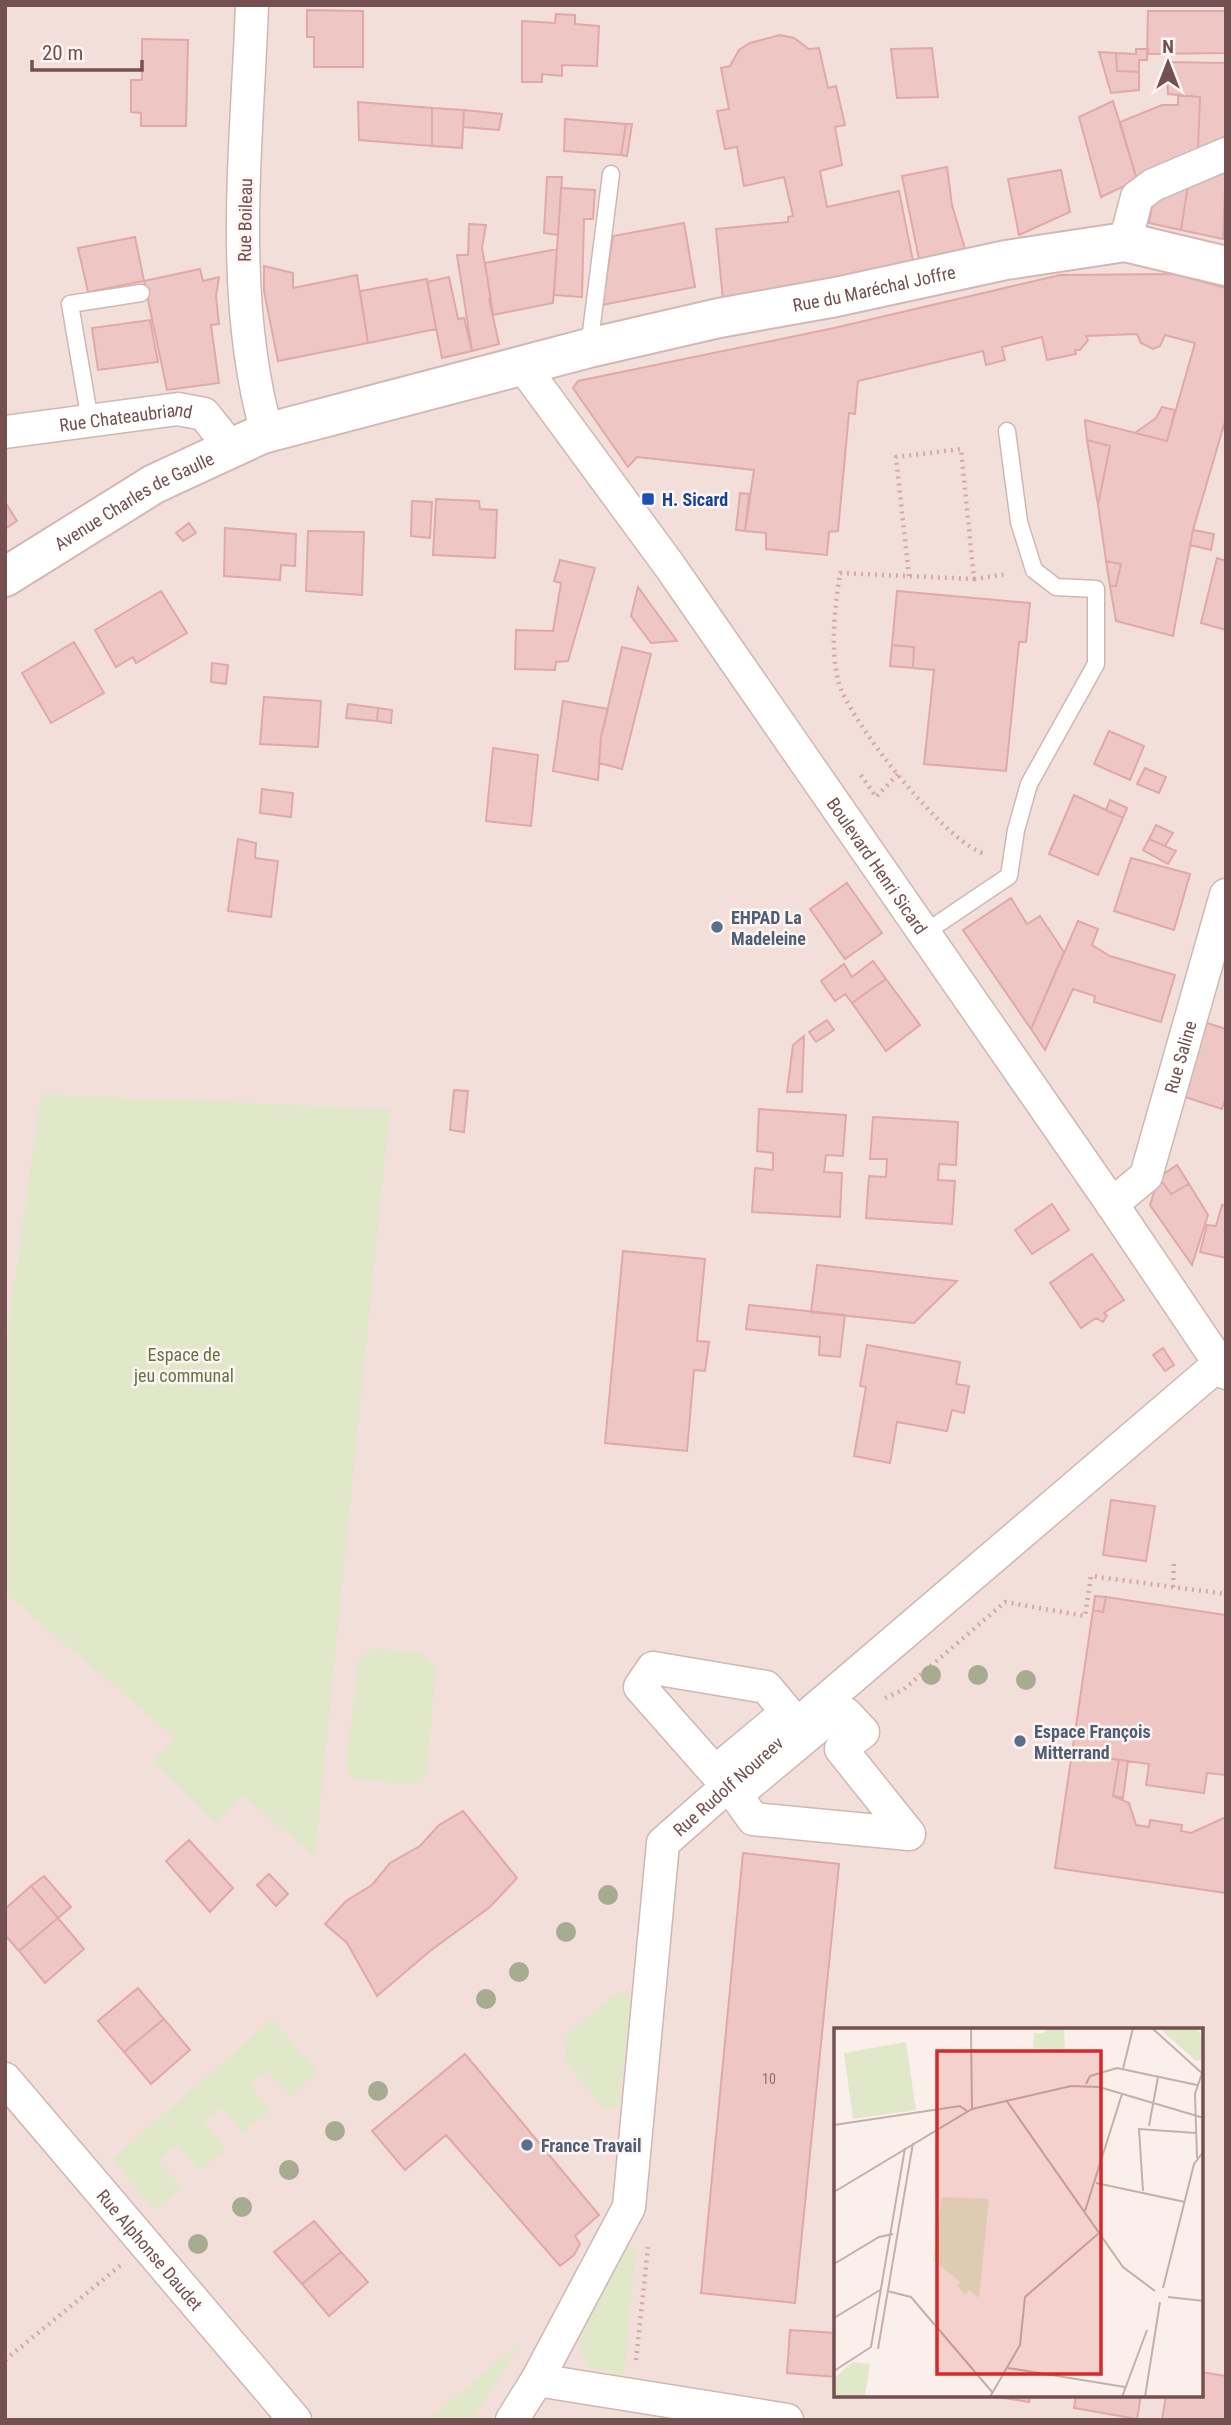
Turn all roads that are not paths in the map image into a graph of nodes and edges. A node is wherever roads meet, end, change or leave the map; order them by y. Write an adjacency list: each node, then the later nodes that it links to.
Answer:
1 (252, 5): 12 (street, Rue Boileau)
2 (1226, 154): 4 (street)
3 (611, 174): 7 (lane)
4 (1125, 242): 5 (main road, Rue du Maréchal Joffre); 7 (main road, Rue du Maréchal Joffre)
5 (1226, 266)
6 (141, 293): 9 (lane)
7 (589, 348): 8 (main road, Rue du Maréchal Joffre)
8 (522, 365): 12 (main road, Avenue Charles de Gaulle); 16 (street, Boulevard Henri Sicard)
9 (90, 421): 11 (street, Rue Chateaubriand); 13 (street, Rue Chateaubriand)
10 (1007, 431): 16 (lane)
11 (5, 432)
12 (267, 433): 13 (main road, Avenue Charles de Gaulle)
13 (231, 448): 14 (main road, Avenue Charles de Gaulle)
14 (5, 577)
15 (1226, 895): 17 (street, Rue Saline)
16 (923, 934): 18 (street, Boulevard Henri Sicard)
17 (1212, 990): 18 (street, Rue Saline)
18 (1112, 1204): 19 (street, Boulevard Henri Sicard)
19 (1222, 1369): 22 (street, Rue Rudolf Noureev)
20 (736, 1795): 20 (street)
21 (5, 2079): 23 (street, Rue Alphonse Daudet)
22 (537, 2380): 24 (street, Rue Rudolf Noureev); 25 (street)
23 (295, 2420)
24 (512, 2420)
25 (787, 2420)

